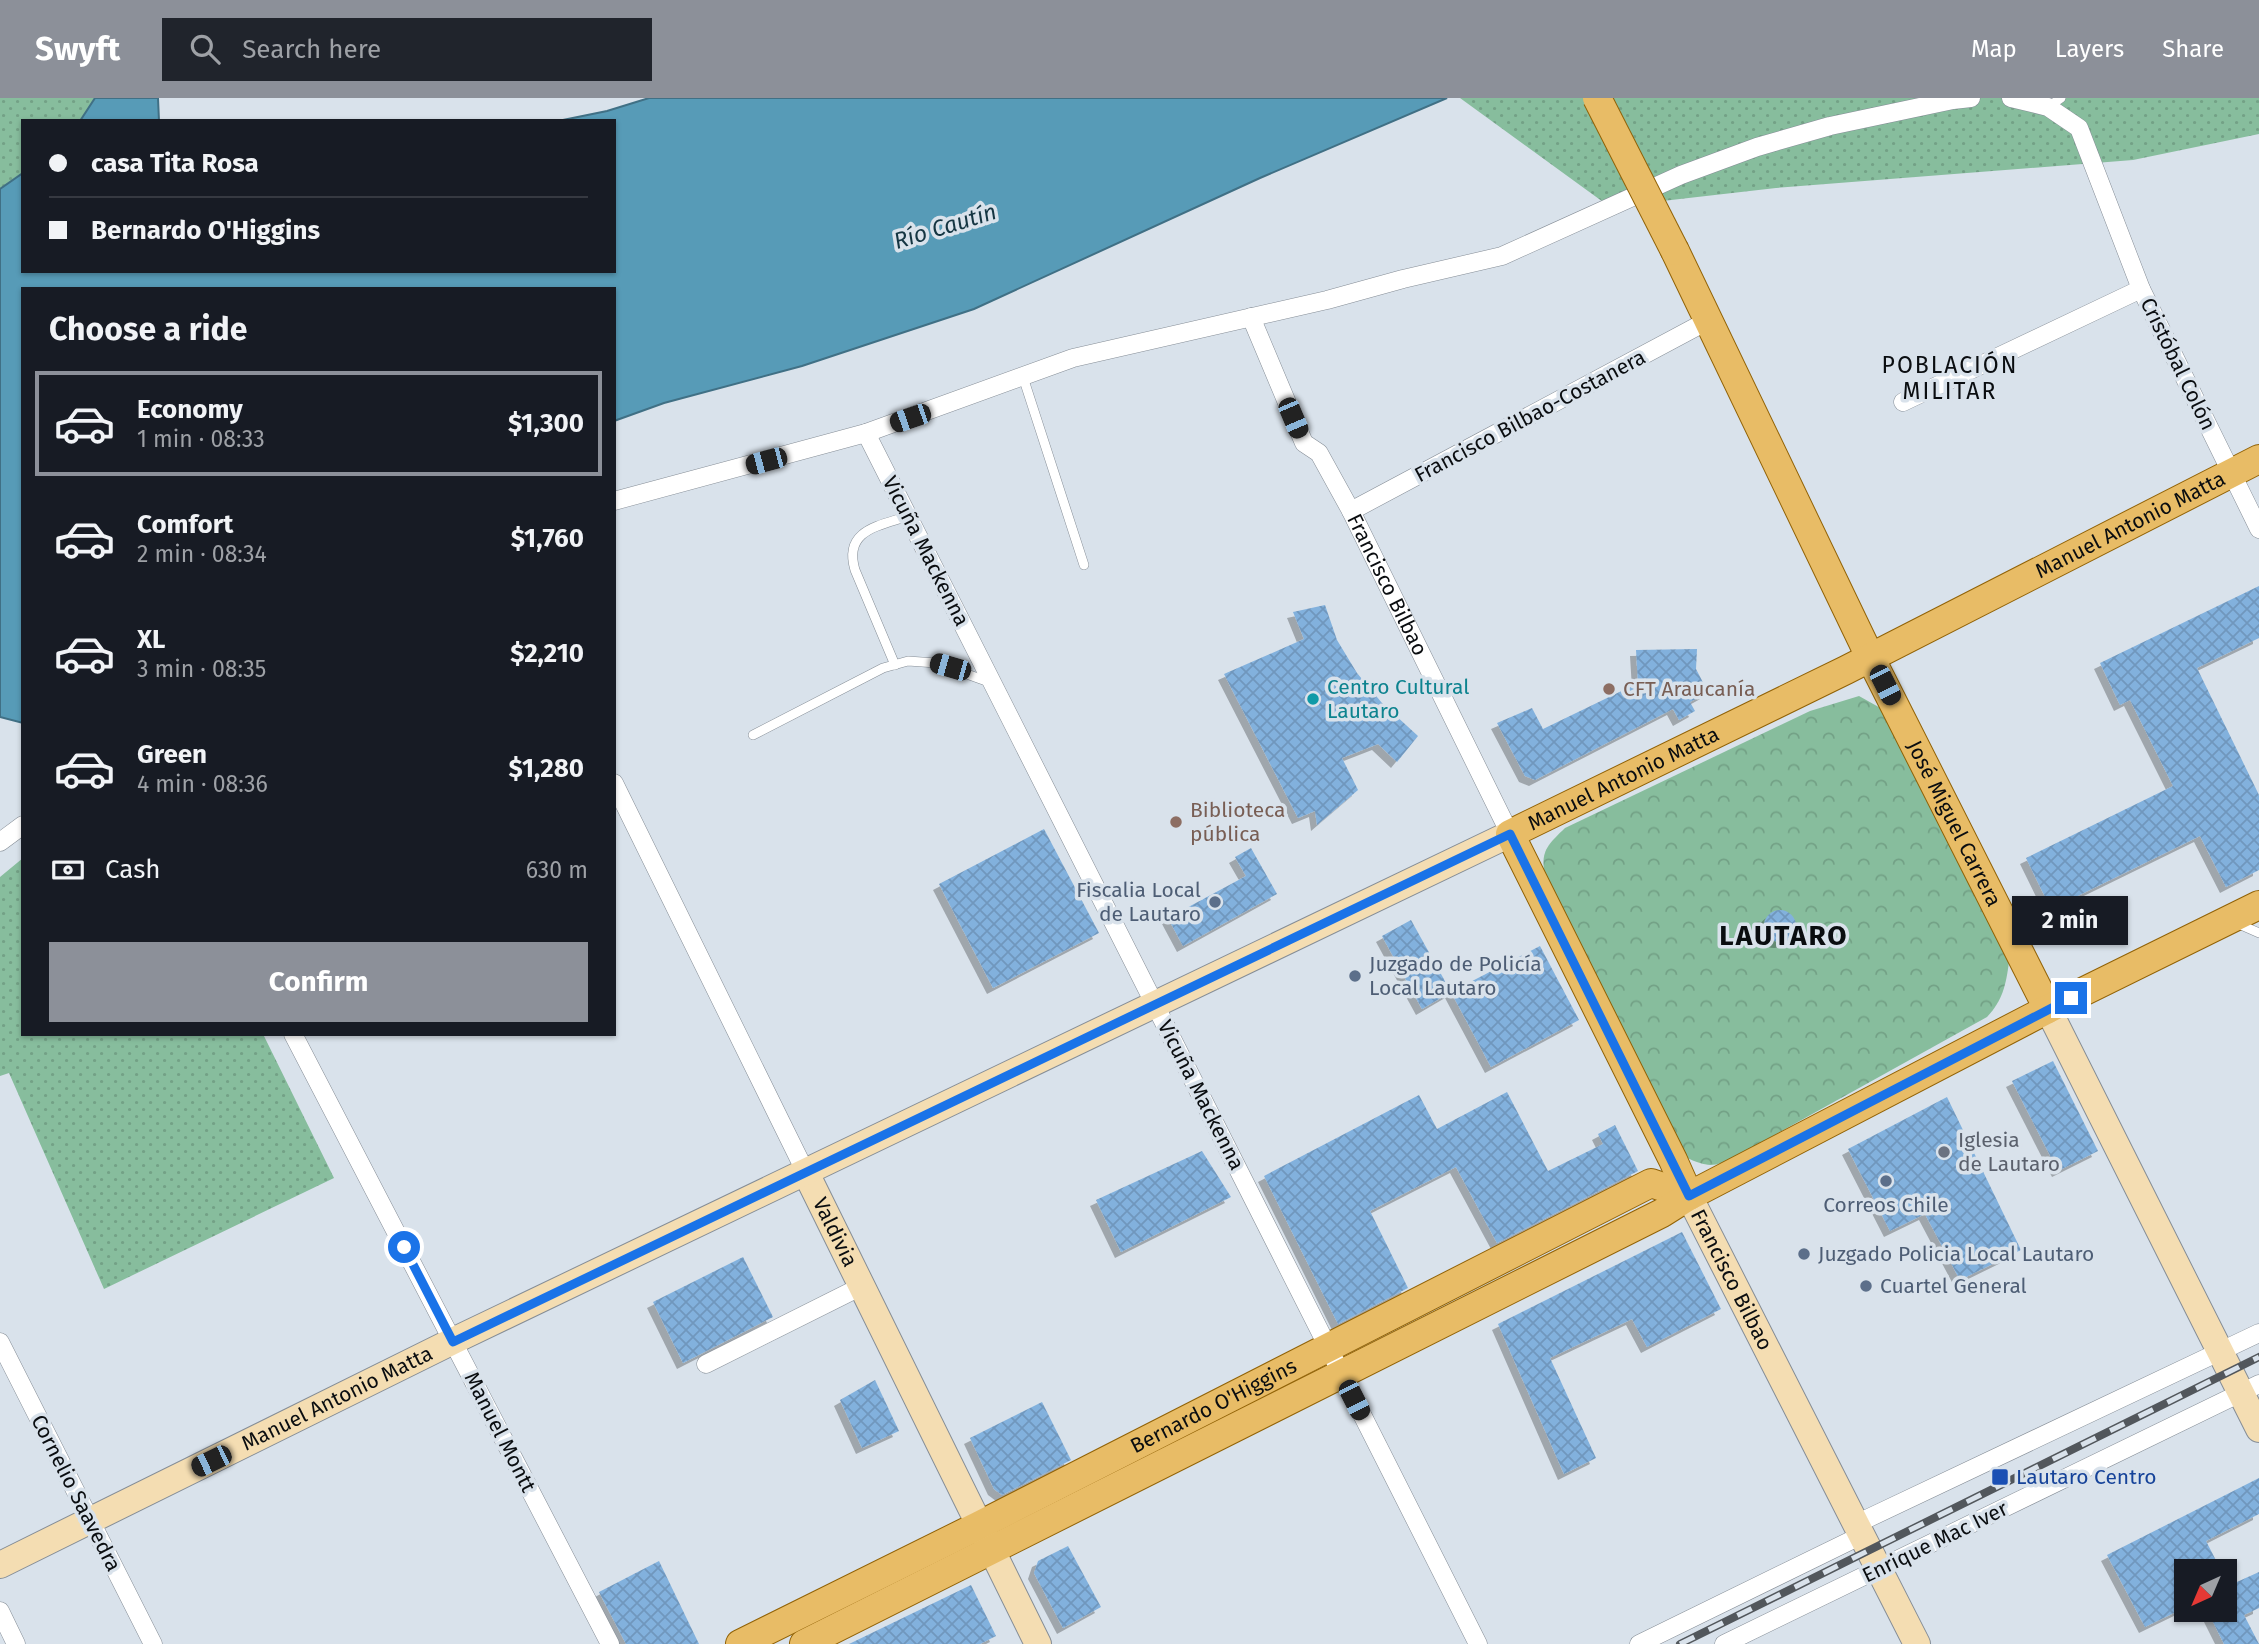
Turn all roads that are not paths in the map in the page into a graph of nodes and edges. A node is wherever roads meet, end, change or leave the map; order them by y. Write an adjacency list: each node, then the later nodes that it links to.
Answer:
1 (1597, 98): 7 (main road, José Miguel Carrera, bridge)
2 (1971, 98): 6 (street)
3 (2011, 98): 4 (street)
4 (2054, 103): 5 (street, Cristóbal Colón)
5 (2141, 289): 9 (street); 12 (street, Cristóbal Colón)
6 (1251, 317): 8 (street); 14 (street, Francisco Bilbao)
7 (1709, 320): 14 (street, Francisco Bilbao-Costanera); 18 (main road, José Miguel Carrera)
8 (1023, 377): 10 (street); 17 (lane)
9 (1903, 402)
10 (866, 433): 13 (street); 15 (street, Vicuña Mackenna)
11 (2259, 459): 12 (main road, Manuel Antonio Matta)
12 (2232, 473): 16 (street, Cristóbal Colón); 18 (main road, Manuel Antonio Matta)
13 (616, 501)
14 (1351, 511): 24 (street, Francisco Bilbao)
15 (908, 516): 19 (lane); 20 (street, Vicuña Mackenna)
16 (2259, 529)
17 (1084, 565)
18 (1870, 657): 24 (main road, Manuel Antonio Matta); 30 (main road, José Miguel Carrera)
19 (895, 665): 20 (lane); 21 (lane)
20 (993, 683): 29 (street, Vicuña Mackenna)
21 (752, 735)
22 (616, 787): 32 (street, Valdivia)
23 (21, 826): 25 (street)
24 (1510, 834): 29 (street, Manuel Antonio Matta); 33 (main road, Francisco Bilbao)
25 (0, 842)
26 (2259, 905): 27 (main road, Bernardo O'Higgins)
27 (2230, 919): 28 (lane); 30 (main road, Bernardo O'Higgins)
28 (2259, 933)
29 (1155, 1005): 32 (street, Manuel Antonio Matta); 38 (street, Vicuña Mackenna)
30 (2049, 1009): 33 (main road, Bernardo O'Higgins); 39 (street, José Miguel Carrera)
31 (294, 1036): 37 (street, Manuel Montt)
32 (806, 1173): 34 (street, Valdivia); 37 (street, Manuel Antonio Matta)
33 (1689, 1196): 38 (main road, Bernardo O'Higgins); 41 (main road, Bernardo O'Higgins); 46 (street, Francisco Bilbao)
34 (862, 1286): 40 (street); 45 (street, Valdivia)
35 (2259, 1334): 39 (street, Enrique Mac Iver)
36 (0, 1342): 44 (street, Cornelio Saavedra)
37 (453, 1342): 44 (street, Manuel Antonio Matta); 53 (street, Manuel Montt)
38 (1327, 1346): 41 (street, Vicuña Mackenna); 45 (main road, Bernardo O'Higgins)
39 (2220, 1352): 42 (street, José Miguel Carrera); 46 (street, Enrique Mac Iver)
40 (706, 1364)
41 (1342, 1375): 47 (main road, Bernardo O'Higgins); 57 (street, Vicuña Mackenna)
42 (2250, 1389): 43 (street, José Miguel Carrera); 49 (street, Enrique Mac Iver)
43 (2259, 1429)
44 (89, 1520): 48 (street, Manuel Antonio Matta); 52 (street, Cornelio Saavedra)
45 (979, 1525): 47 (street, Valdivia); 54 (main road, Bernardo O'Higgins)
46 (1859, 1530): 49 (street, Francisco Bilbao); 58 (street, Enrique Mac Iver)
47 (992, 1550): 55 (main road, Bernardo O'Higgins); 56 (street, Valdivia)
48 (0, 1564)
49 (1879, 1570): 59 (street, Enrique Mac Iver); 60 (street, Francisco Bilbao)
50 (0, 1611): 51 (street)
51 (16, 1644)
52 (153, 1644)
53 (610, 1644)
54 (740, 1644)
55 (804, 1644)
56 (1038, 1644)
57 (1478, 1644)
58 (1639, 1644)
59 (1724, 1644)
60 (1917, 1644)

